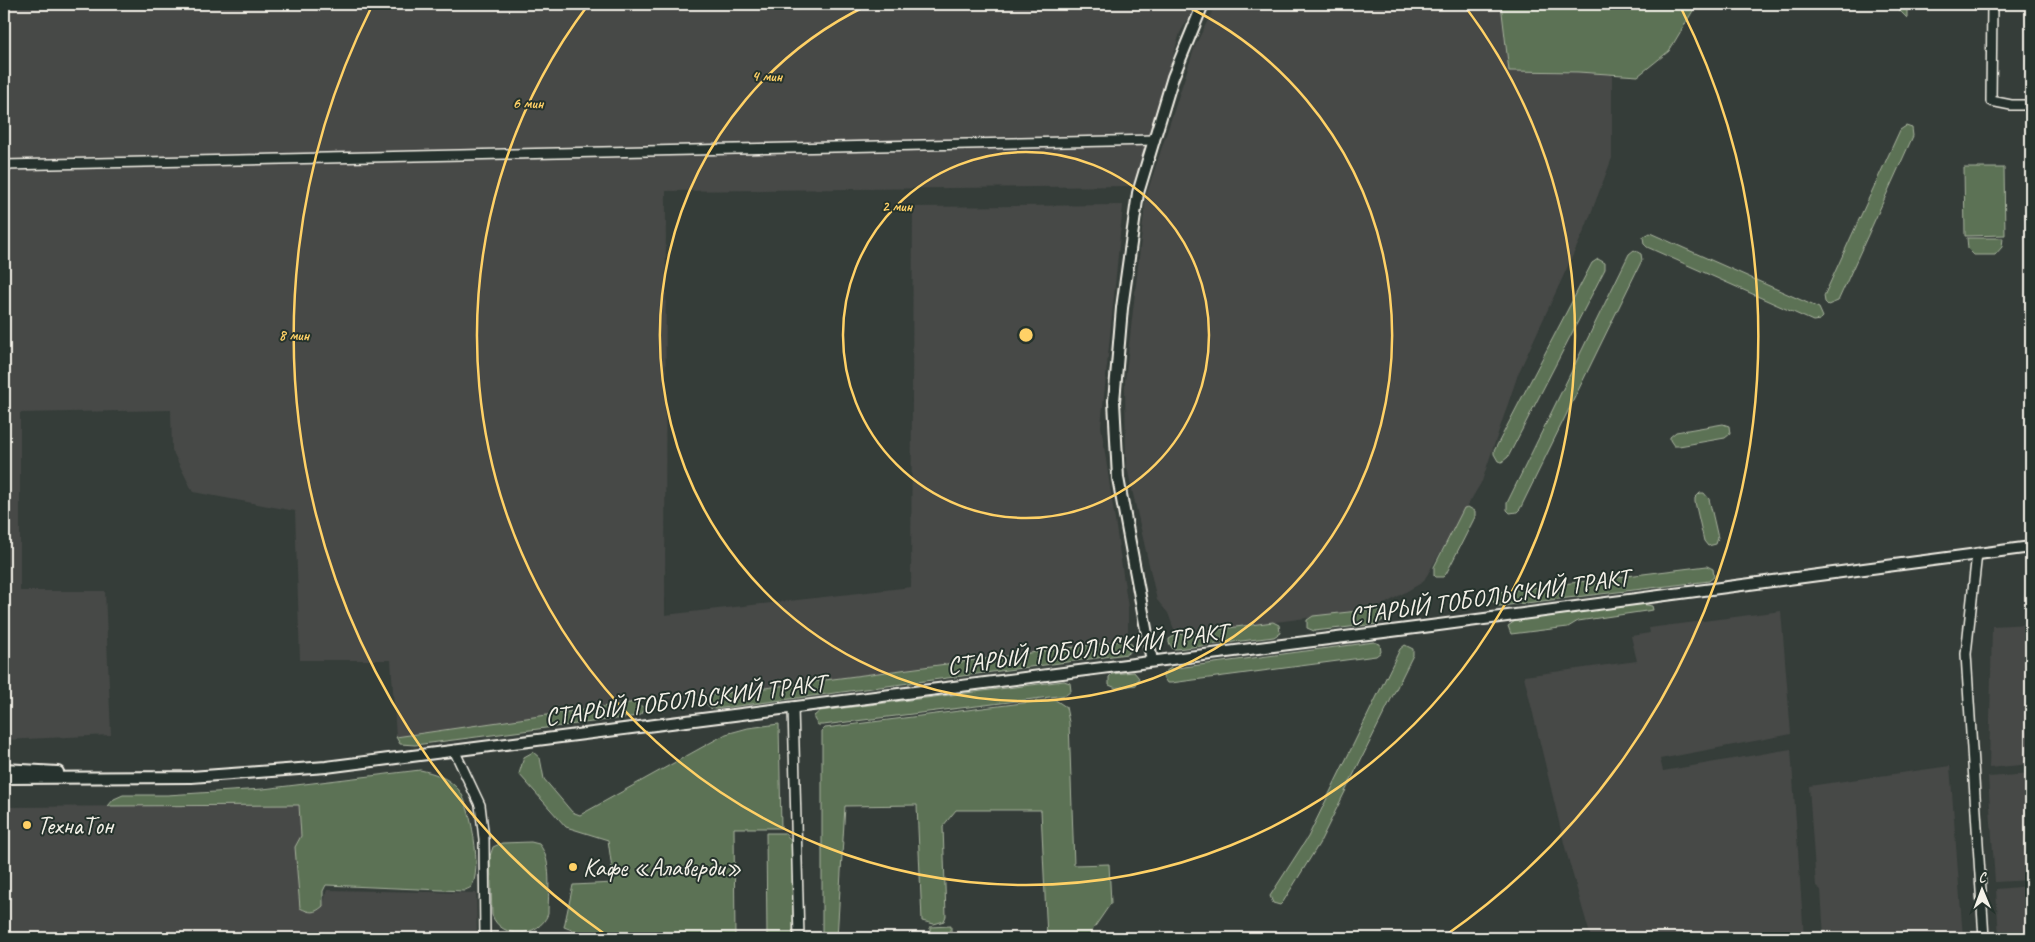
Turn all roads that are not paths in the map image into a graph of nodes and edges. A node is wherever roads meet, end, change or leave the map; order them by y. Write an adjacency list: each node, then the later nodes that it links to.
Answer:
1 (1203, 4): 4 (street)
2 (1992, 4): 3 (street)
3 (2031, 105)
4 (1154, 140): 5 (street); 8 (street)
5 (4, 165)
6 (2031, 547): 7 (street, СТАРЫЙ ТОБОЛЬСКИЙ ТРАКТ)
7 (1977, 553): 8 (street, СТАРЫЙ ТОБОЛЬСКИЙ ТРАКТ); 16 (street)
8 (1152, 661): 9 (street, СТАРЫЙ ТОБОЛЬСКИЙ ТРАКТ)
9 (793, 707): 10 (street, СТАРЫЙ ТОБОЛЬСКИЙ ТРАКТ); 15 (street)
10 (454, 750): 12 (street, СТАРЫЙ ТОБОЛЬСКИЙ ТРАКТ); 14 (street)
11 (4, 767): 12 (street)
12 (147, 777): 13 (street)
13 (4, 778)
14 (485, 938)
15 (799, 938)
16 (1984, 938)

